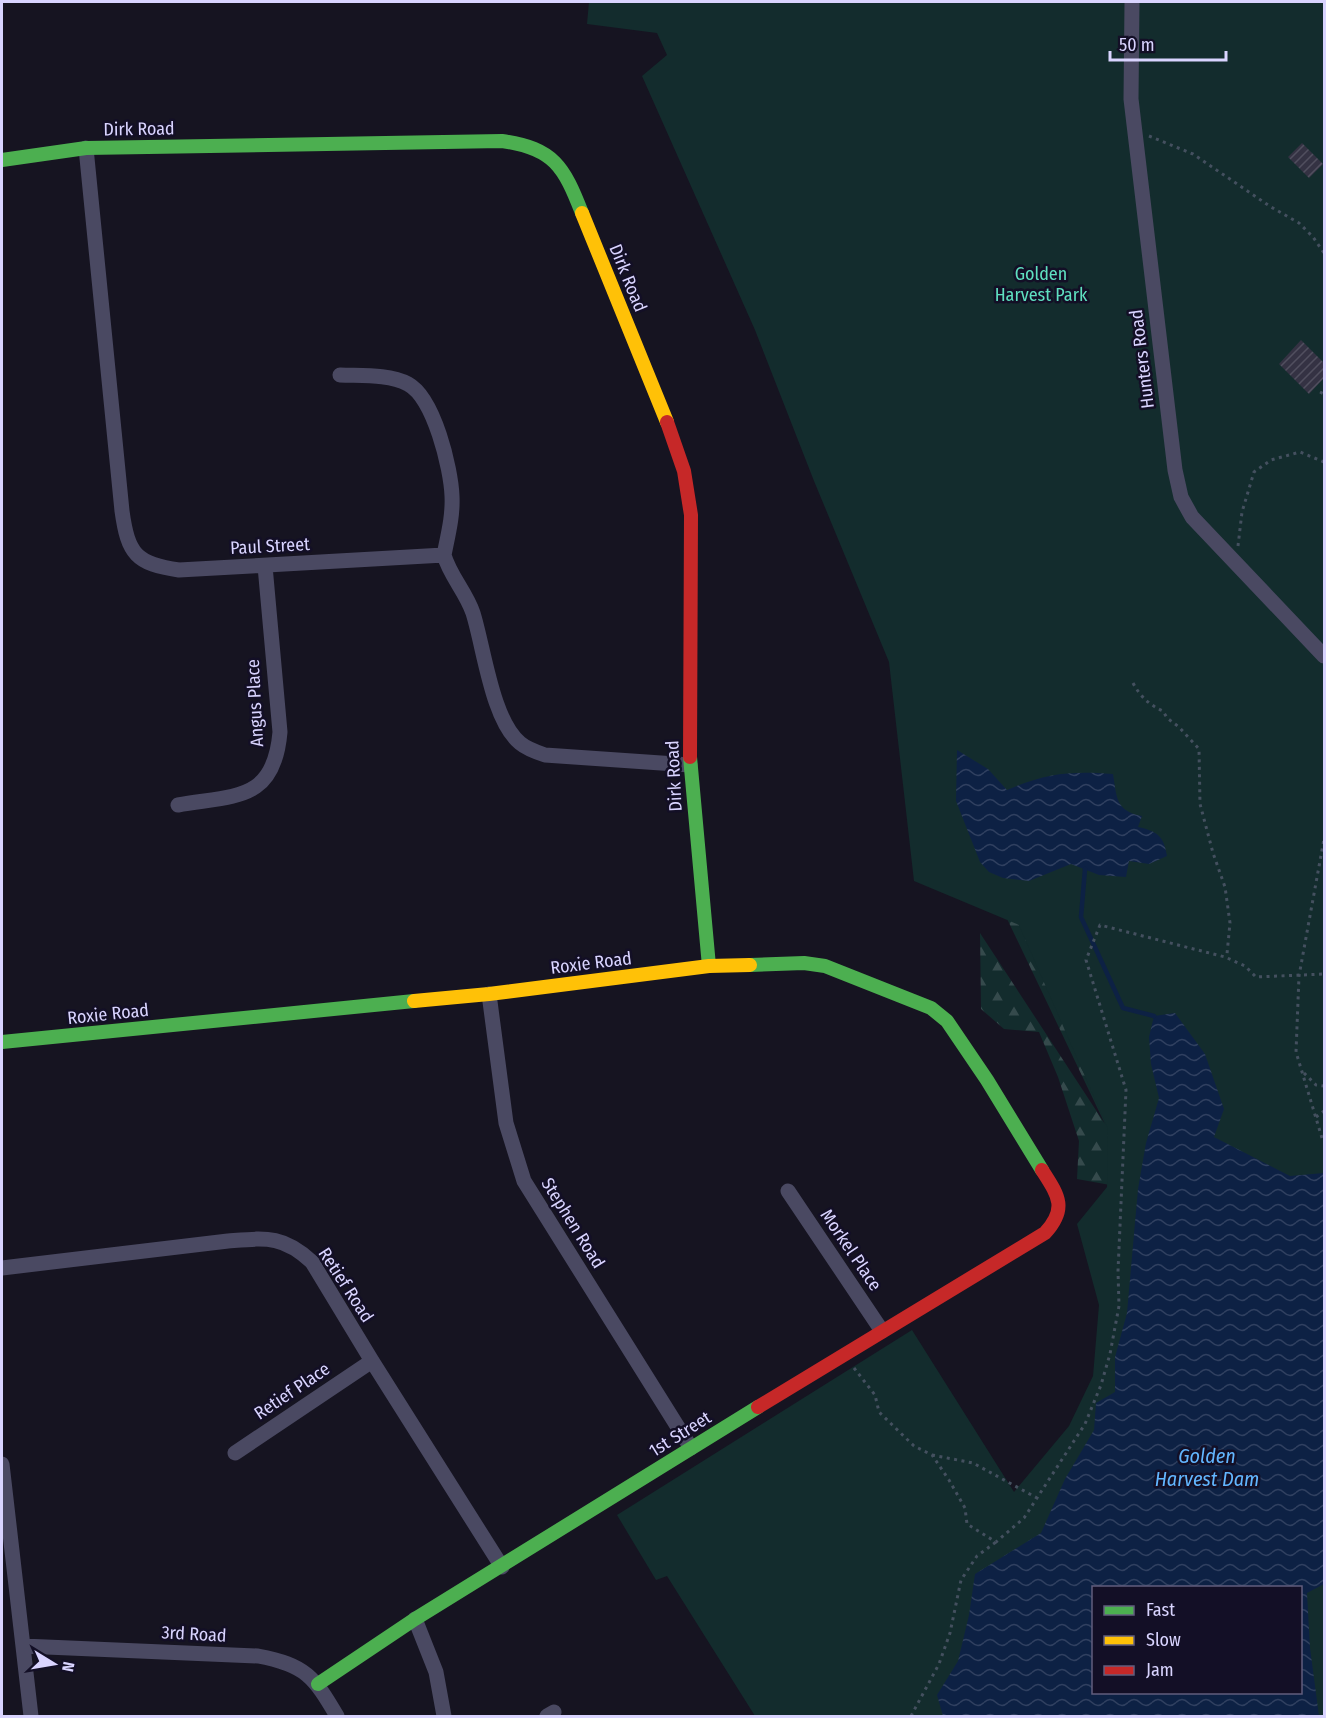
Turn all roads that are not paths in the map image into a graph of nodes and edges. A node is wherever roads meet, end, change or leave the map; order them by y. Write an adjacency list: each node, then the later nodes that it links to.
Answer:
1 (1132, 2): 7 (street, Hunters Road)
2 (86, 147): 3 (street, Dirk Road); 6 (street, Paul Street); 8 (street, Dirk Road)
3 (2, 160)
4 (340, 375): 5 (street)
5 (444, 555): 6 (street, Paul Street); 8 (street)
6 (265, 566): 9 (street, Angus Place)
7 (1324, 656)
8 (690, 765): 10 (street, Dirk Road)
9 (178, 805)
10 (709, 966): 11 (street, Roxie Road); 14 (street, Roxie Road)
11 (489, 994): 12 (street, Roxie Road); 18 (street, Stephen Road)
12 (2, 1042)
13 (788, 1191): 16 (street, Morkel Place)
14 (1059, 1215): 16 (street, 1st Street)
15 (2, 1268): 17 (street, Retief Road)
16 (882, 1331): 18 (street, 1st Street)
17 (372, 1361): 19 (street, Retief Place); 21 (street, Retief Road)
18 (691, 1448): 21 (street, 1st Street)
19 (235, 1453)
20 (2, 1464): 23 (street)
21 (502, 1567): 22 (street, 1st Street)
22 (415, 1619): 24 (street, 1st Street); 27 (street)
23 (23, 1646): 24 (street, 3rd Road); 25 (street)
24 (318, 1684): 26 (street, 3rd Road)
25 (31, 1716)
26 (337, 1716)
27 (444, 1716)

